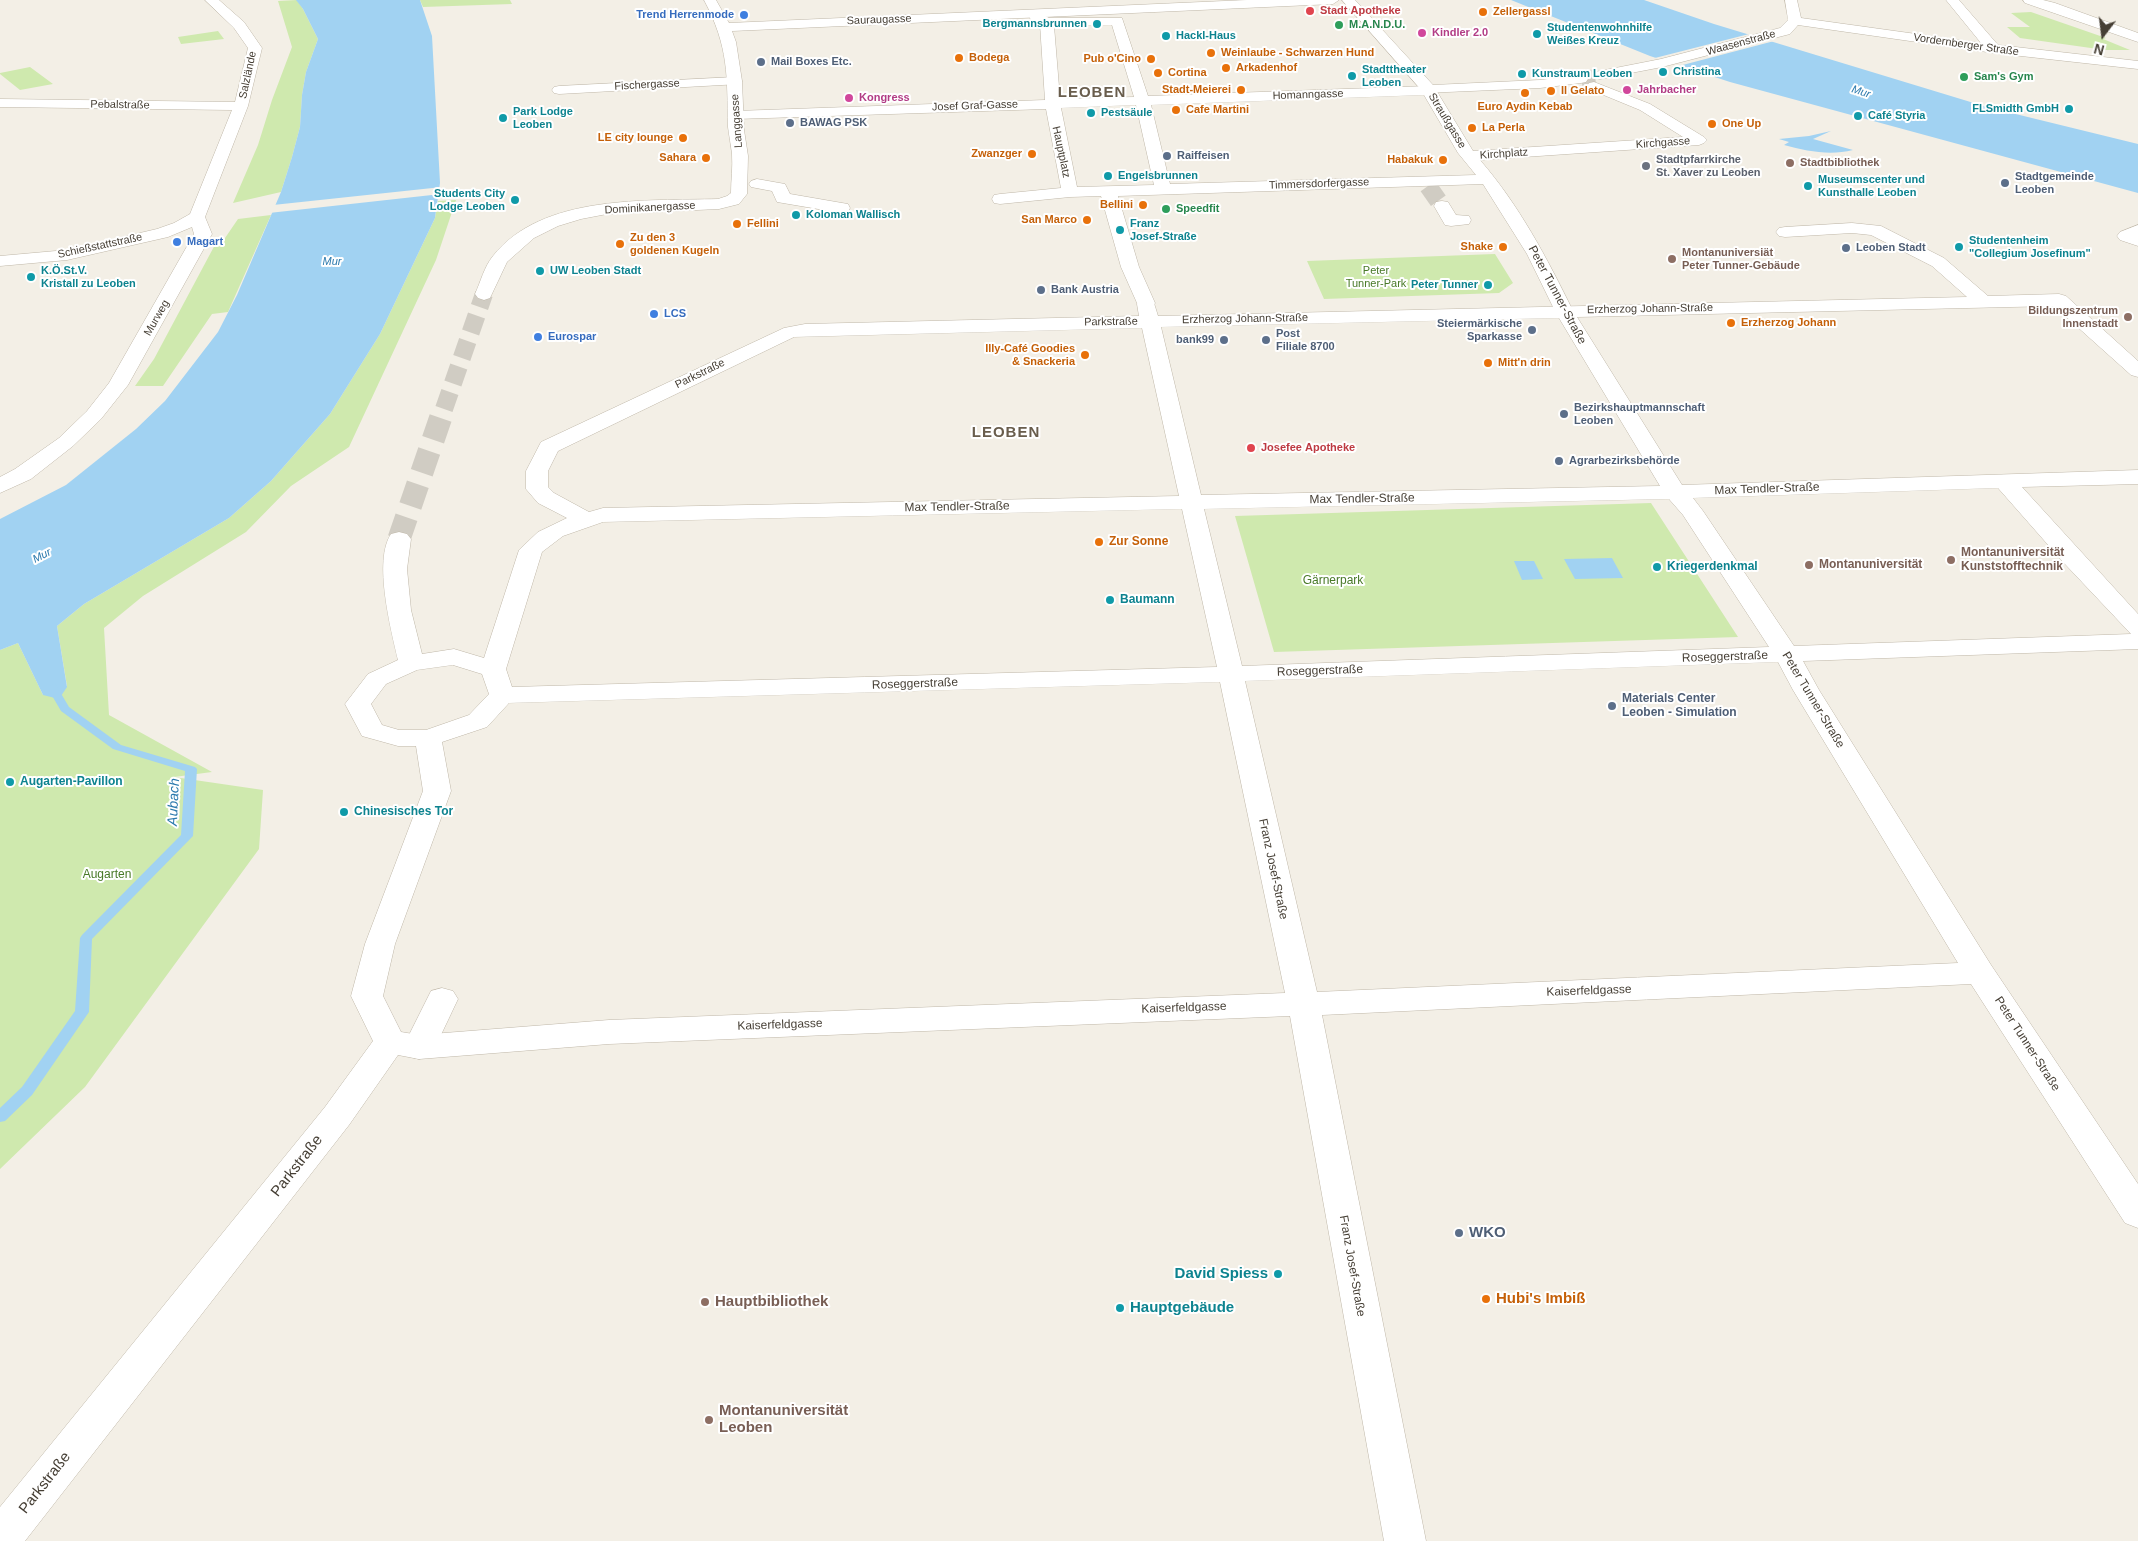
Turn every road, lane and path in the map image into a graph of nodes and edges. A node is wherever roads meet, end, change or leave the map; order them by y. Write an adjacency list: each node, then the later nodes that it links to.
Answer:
1 (211, 0): 24 (street, Salzlände)
2 (710, 0): 12 (street, Langgasse)
3 (1333, 0): 8 (street)
4 (1348, 0): 20 (street, Straußgasse)
5 (1791, 0): 11 (street)
6 (1952, 0): 14 (street)
7 (2029, 0): 13 (street)
8 (1318, 1): 9 (street)
9 (1121, 15): 10 (street); 22 (street)
10 (1040, 18): 12 (street, Sauraugasse); 23 (street, Hauptplatz)
11 (1795, 21): 14 (street, Vordernberger Straße); 15 (street, Waasenstraße)
12 (724, 27): 18 (street, Langgasse)
13 (2138, 38)
14 (1994, 49): 16 (street, Vordernberger Straße)
15 (1662, 63): 17 (street, Homanngasse)
16 (2138, 65)
17 (1592, 80): 20 (street, Homanngasse); 26 (street, Kirchgasse)
18 (735, 81): 19 (street, Fischergasse); 25 (street, Langgasse)
19 (559, 90)
20 (1429, 90): 22 (street, Homanngasse); 27 (street, Straußgasse)
21 (0, 102): 24 (street, Pebalstraße)
22 (1149, 102): 23 (street); 31 (street)
23 (1052, 104): 25 (street, Josef Graf-Gasse); 32 (street, Hauptplatz)
24 (241, 106): 38 (street)
25 (736, 115): 35 (street, Langgasse)
26 (1538, 151): 27 (street, Kirchplatz)
27 (1468, 155): 29 (street, Kirchplatz)
28 (1467, 179): 29 (street, Kirchplatz); 31 (street, Timmersdorfergasse)
29 (1491, 182): 46 (street, Peter Tunner-Straße)
30 (757, 184): 37 (street)
31 (1167, 189): 33 (street, Hauptplatz)
32 (1070, 192): 33 (street, Hauptplatz); 34 (street)
33 (1110, 197): 47 (street, Franz Josef-Straße)
34 (1000, 198)
35 (719, 204): 44 (street, Dominikanergasse)
36 (1442, 206): 39 (street)
37 (842, 208)
38 (197, 217): 43 (street, Schießstattstraße); 51 (street, Murweg)
39 (1463, 220)
40 (2138, 230): 42 (street)
41 (1784, 232): 45 (street)
42 (2138, 241)
43 (0, 261)
44 (484, 294)
45 (1983, 301): 46 (street, Erzherzog Johann-Straße); 48 (street, Erzherzog Johann-Straße)
46 (1564, 311): 47 (street, Erzherzog Johann-Straße); 52 (street, Peter Tunner-Straße)
47 (1148, 312): 53 (street, Franz Josef-Straße); 54 (street, Parkstraße)
48 (2138, 371)
49 (2138, 477): 50 (street, Max Tendler-Straße)
50 (2004, 481): 52 (street, Max Tendler-Straße); 56 (street)
51 (0, 486)
52 (1676, 492): 53 (street, Max Tendler-Straße); 58 (street, Peter Tunner-Straße)
53 (1191, 502): 54 (street, Max Tendler-Straße); 61 (street, Franz Josef-Straße)
54 (586, 519): 60 (street)
55 (399, 540): 59 (street)
56 (2138, 628)
57 (2138, 641): 58 (street, Roseggerstraße)
58 (1787, 655): 61 (street, Roseggerstraße); 64 (street, Peter Tunner-Straße)
59 (411, 663): 60 (street); 63 (street)
60 (493, 668): 62 (street)
61 (1231, 674): 62 (street, Roseggerstraße); 66 (street, Franz Josef-Straße)
62 (502, 695): 63 (street)
63 (428, 738): 67 (street)
64 (1980, 973): 66 (street, Kaiserfeldgasse); 68 (street, Peter Tunner-Straße)
65 (442, 999): 67 (street, Parkstraße)
66 (1302, 1004): 67 (street, Kaiserfeldgasse); 70 (street, Franz Josef-Straße)
67 (404, 1045): 69 (street, Parkstraße)
68 (2138, 1213)
69 (0, 1540)
70 (1405, 1541)

